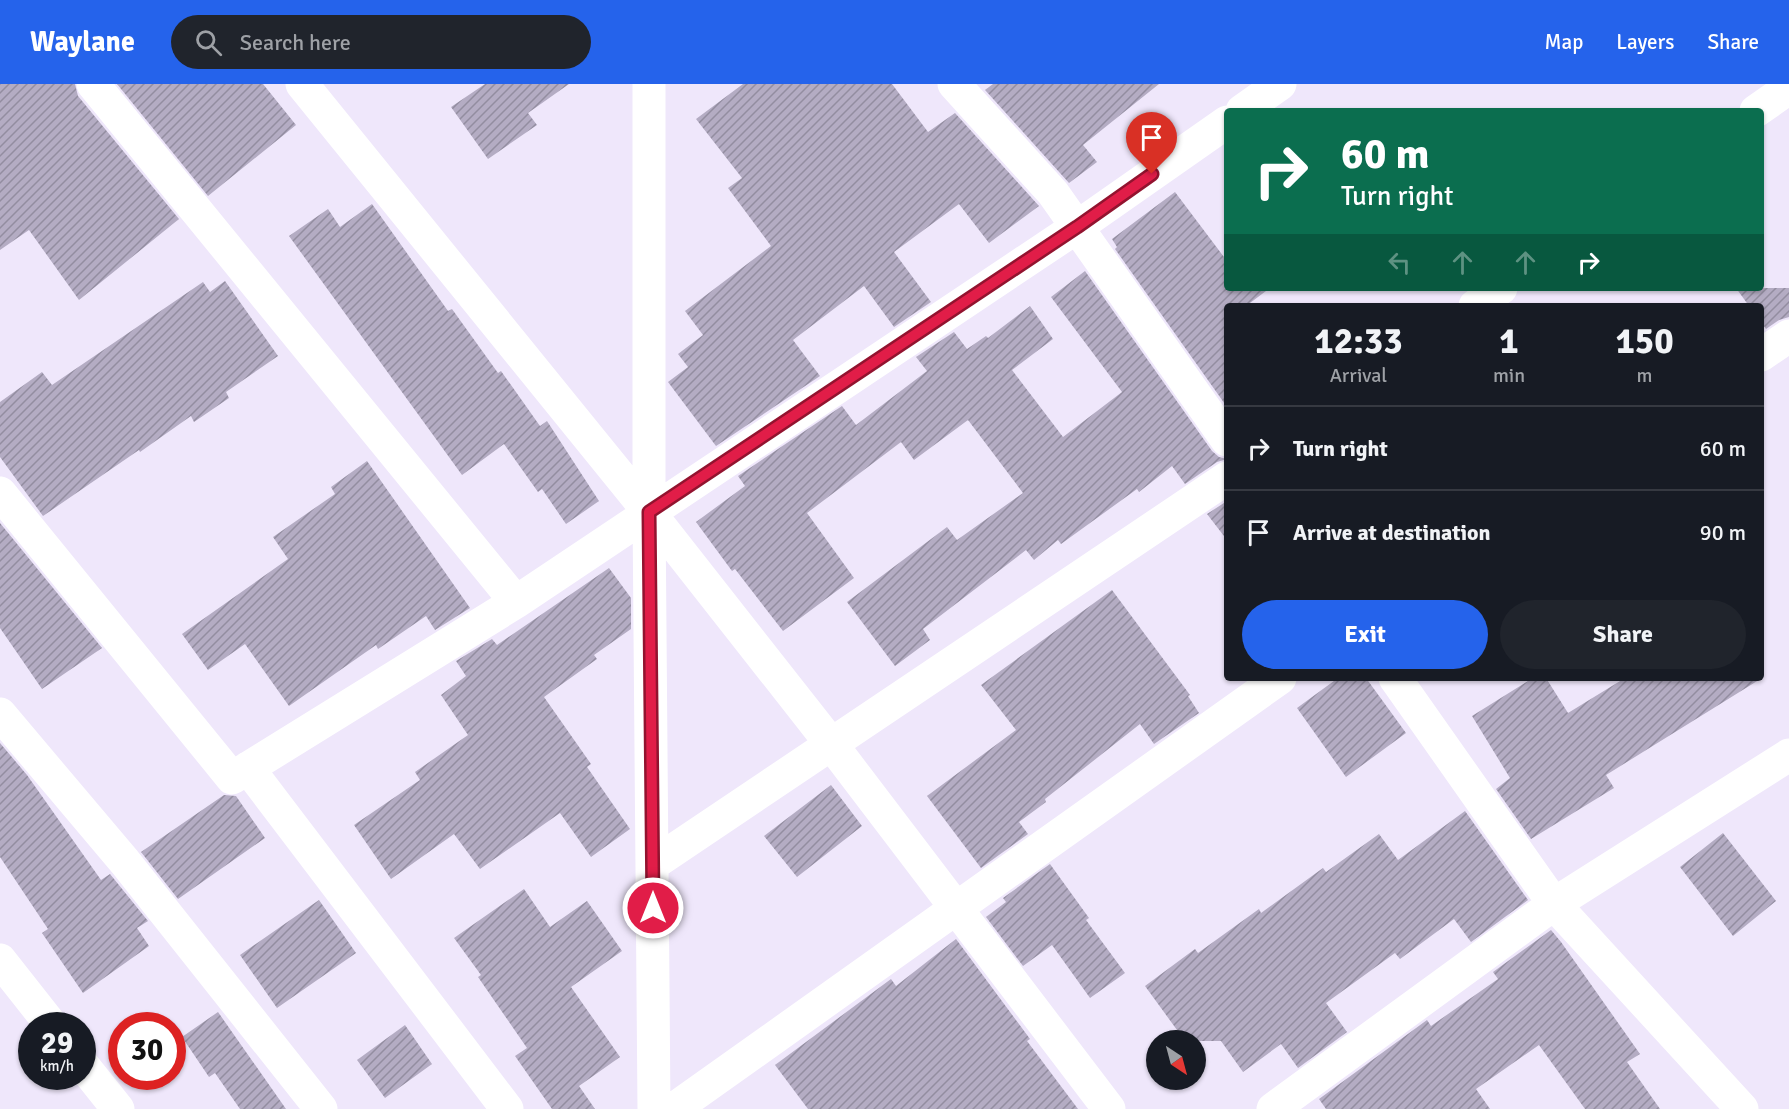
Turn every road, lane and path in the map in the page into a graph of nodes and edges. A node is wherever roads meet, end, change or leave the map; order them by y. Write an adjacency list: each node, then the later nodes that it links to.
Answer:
1 (93, 84): 19 (street)
2 (302, 84): 18 (street)
3 (650, 84): 18 (street)
4 (954, 84): 10 (street)
5 (1280, 84): 7 (street)
6 (1789, 88): 8 (street)
7 (1246, 108)
8 (1760, 108)
9 (1224, 124): 10 (street)
10 (1077, 227): 15 (street); 18 (street)
11 (1497, 291): 12 (street)
12 (1479, 303)
13 (1789, 336): 14 (street)
14 (1764, 353)
15 (1224, 436)
16 (1224, 480): 23 (street)
17 (0, 493): 25 (street)
18 (649, 512): 19 (street); 23 (street); 26 (street)
19 (516, 602): 25 (street)
20 (1276, 681): 28 (street)
21 (1397, 681): 27 (street)
22 (0, 714): 33 (street)
23 (832, 745): 26 (street); 28 (street)
24 (1789, 755): 27 (street)
25 (248, 768): 34 (street)
26 (653, 864): 35 (street)
27 (1554, 903): 38 (street); 39 (street)
28 (956, 908): 36 (street); 37 (street)
29 (0, 960): 30 (street)
30 (41, 1012)
31 (96, 1082): 32 (street)
32 (118, 1109)
33 (321, 1109)
34 (507, 1109)
35 (654, 1109)
36 (674, 1109)
37 (1109, 1109)
38 (1273, 1109)
39 (1742, 1109)

